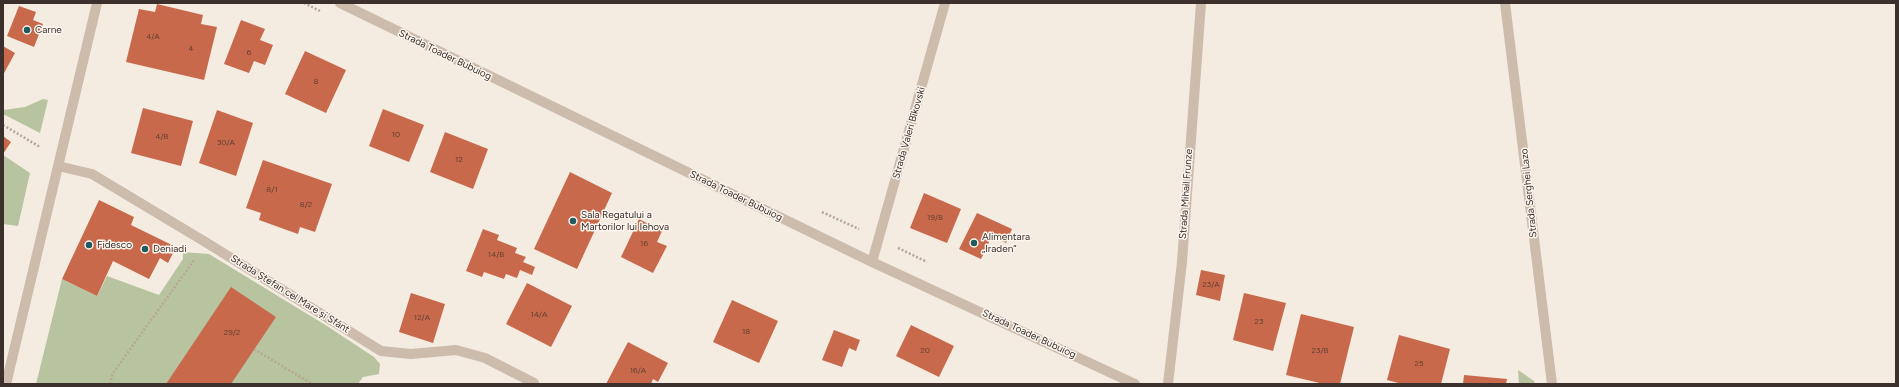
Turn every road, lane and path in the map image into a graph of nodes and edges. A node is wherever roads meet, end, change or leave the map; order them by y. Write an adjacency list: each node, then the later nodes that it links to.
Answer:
1 (97, 3): 8 (street)
2 (340, 3): 10 (street, Strada Toader Bubuiog)
3 (945, 3): 10 (street, Strada Valeri Bîkovski)
4 (1201, 3): 17 (street, Strada Mihail Frunze)
5 (1505, 3): 18 (street, Strada Serghei Lazo)
6 (3, 125): 7 (path)
7 (42, 148)
8 (58, 166): 9 (street, Strada Ștefan cel Mare și Sfânt); 13 (street)
9 (207, 243): 12 (street, Strada Ștefan cel Mare și Sfânt); 14 (path)
10 (872, 262): 16 (street, Strada Toader Bubuiog)
11 (254, 349): 15 (path)
12 (534, 383)
13 (6, 384)
14 (110, 384)
15 (312, 384)
16 (1135, 384)
17 (1168, 384)
18 (1552, 384)

